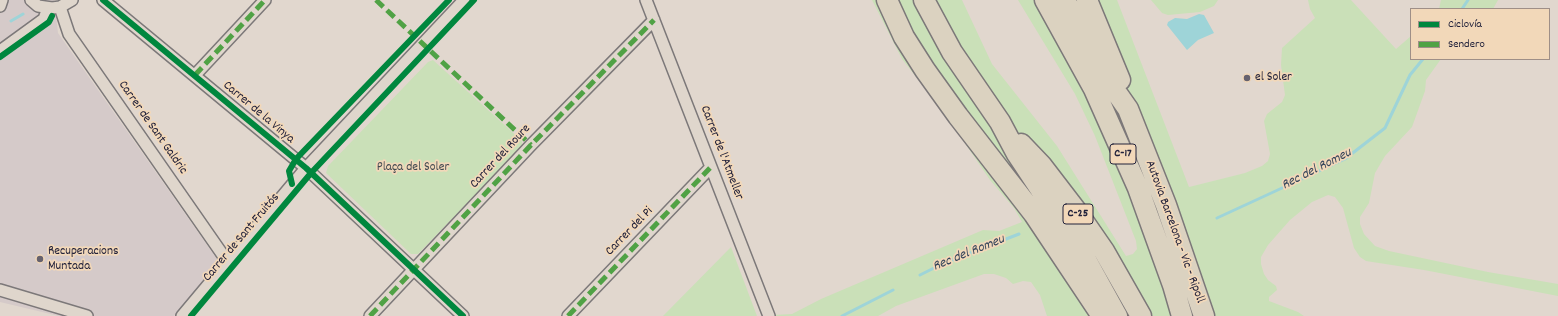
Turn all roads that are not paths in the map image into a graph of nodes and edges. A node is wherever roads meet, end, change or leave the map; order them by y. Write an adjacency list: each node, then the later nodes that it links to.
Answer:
1 (2, 0): 13 (street)
2 (31, 0): 14 (street)
3 (72, 0): 14 (street)
4 (103, 0): 17 (street, Carrer de la Vinya)
5 (265, 0): 17 (street)
6 (464, 0): 21 (street, Carrer de Sant Fruitós)
7 (646, 0): 15 (street, Carrer de l'Atmeller)
8 (887, 0): 31 (highway)
9 (924, 0): 19 (highway, C-25)
10 (1045, 0): 34 (highway, Autovia Barcelona - Vic - Ripoll / C-17)
11 (1065, 0): 18 (highway, Autovia Barcelona - Vic - Ripoll / C-17)
12 (1087, 0): 18 (highway)
13 (0, 6)
14 (54, 8): 16 (street); 22 (street, Carrer de Sant Galdric)
15 (654, 20): 20 (street, Carrer de l'Atmeller); 23 (street, Carrer del Roure)
16 (0, 51)
17 (195, 75): 21 (street, Carrer de la Vinya)
18 (1128, 109): 35 (highway, Autovia Barcelona - Vic - Ripoll / C-17)
19 (1000, 122): 32 (highway); 33 (highway, C-25)
20 (711, 167): 29 (street, Carrer del Pi); 30 (street, Carrer de l'Atmeller)
21 (306, 168): 22 (street, Carrer de Sant Fruitós); 23 (street, Carrer de la Vinya)
22 (227, 261): 26 (street, Carrer de Sant Fruitós)
23 (414, 270): 27 (street, Carrer del Roure); 28 (street, Carrer de la Vinya)
24 (0, 290): 25 (street)
25 (87, 316)
26 (182, 316)
27 (370, 316)
28 (463, 316)
29 (568, 316)
30 (769, 316)
31 (1102, 316)
32 (1118, 316)
33 (1141, 316)
34 (1182, 316)
35 (1204, 316)

